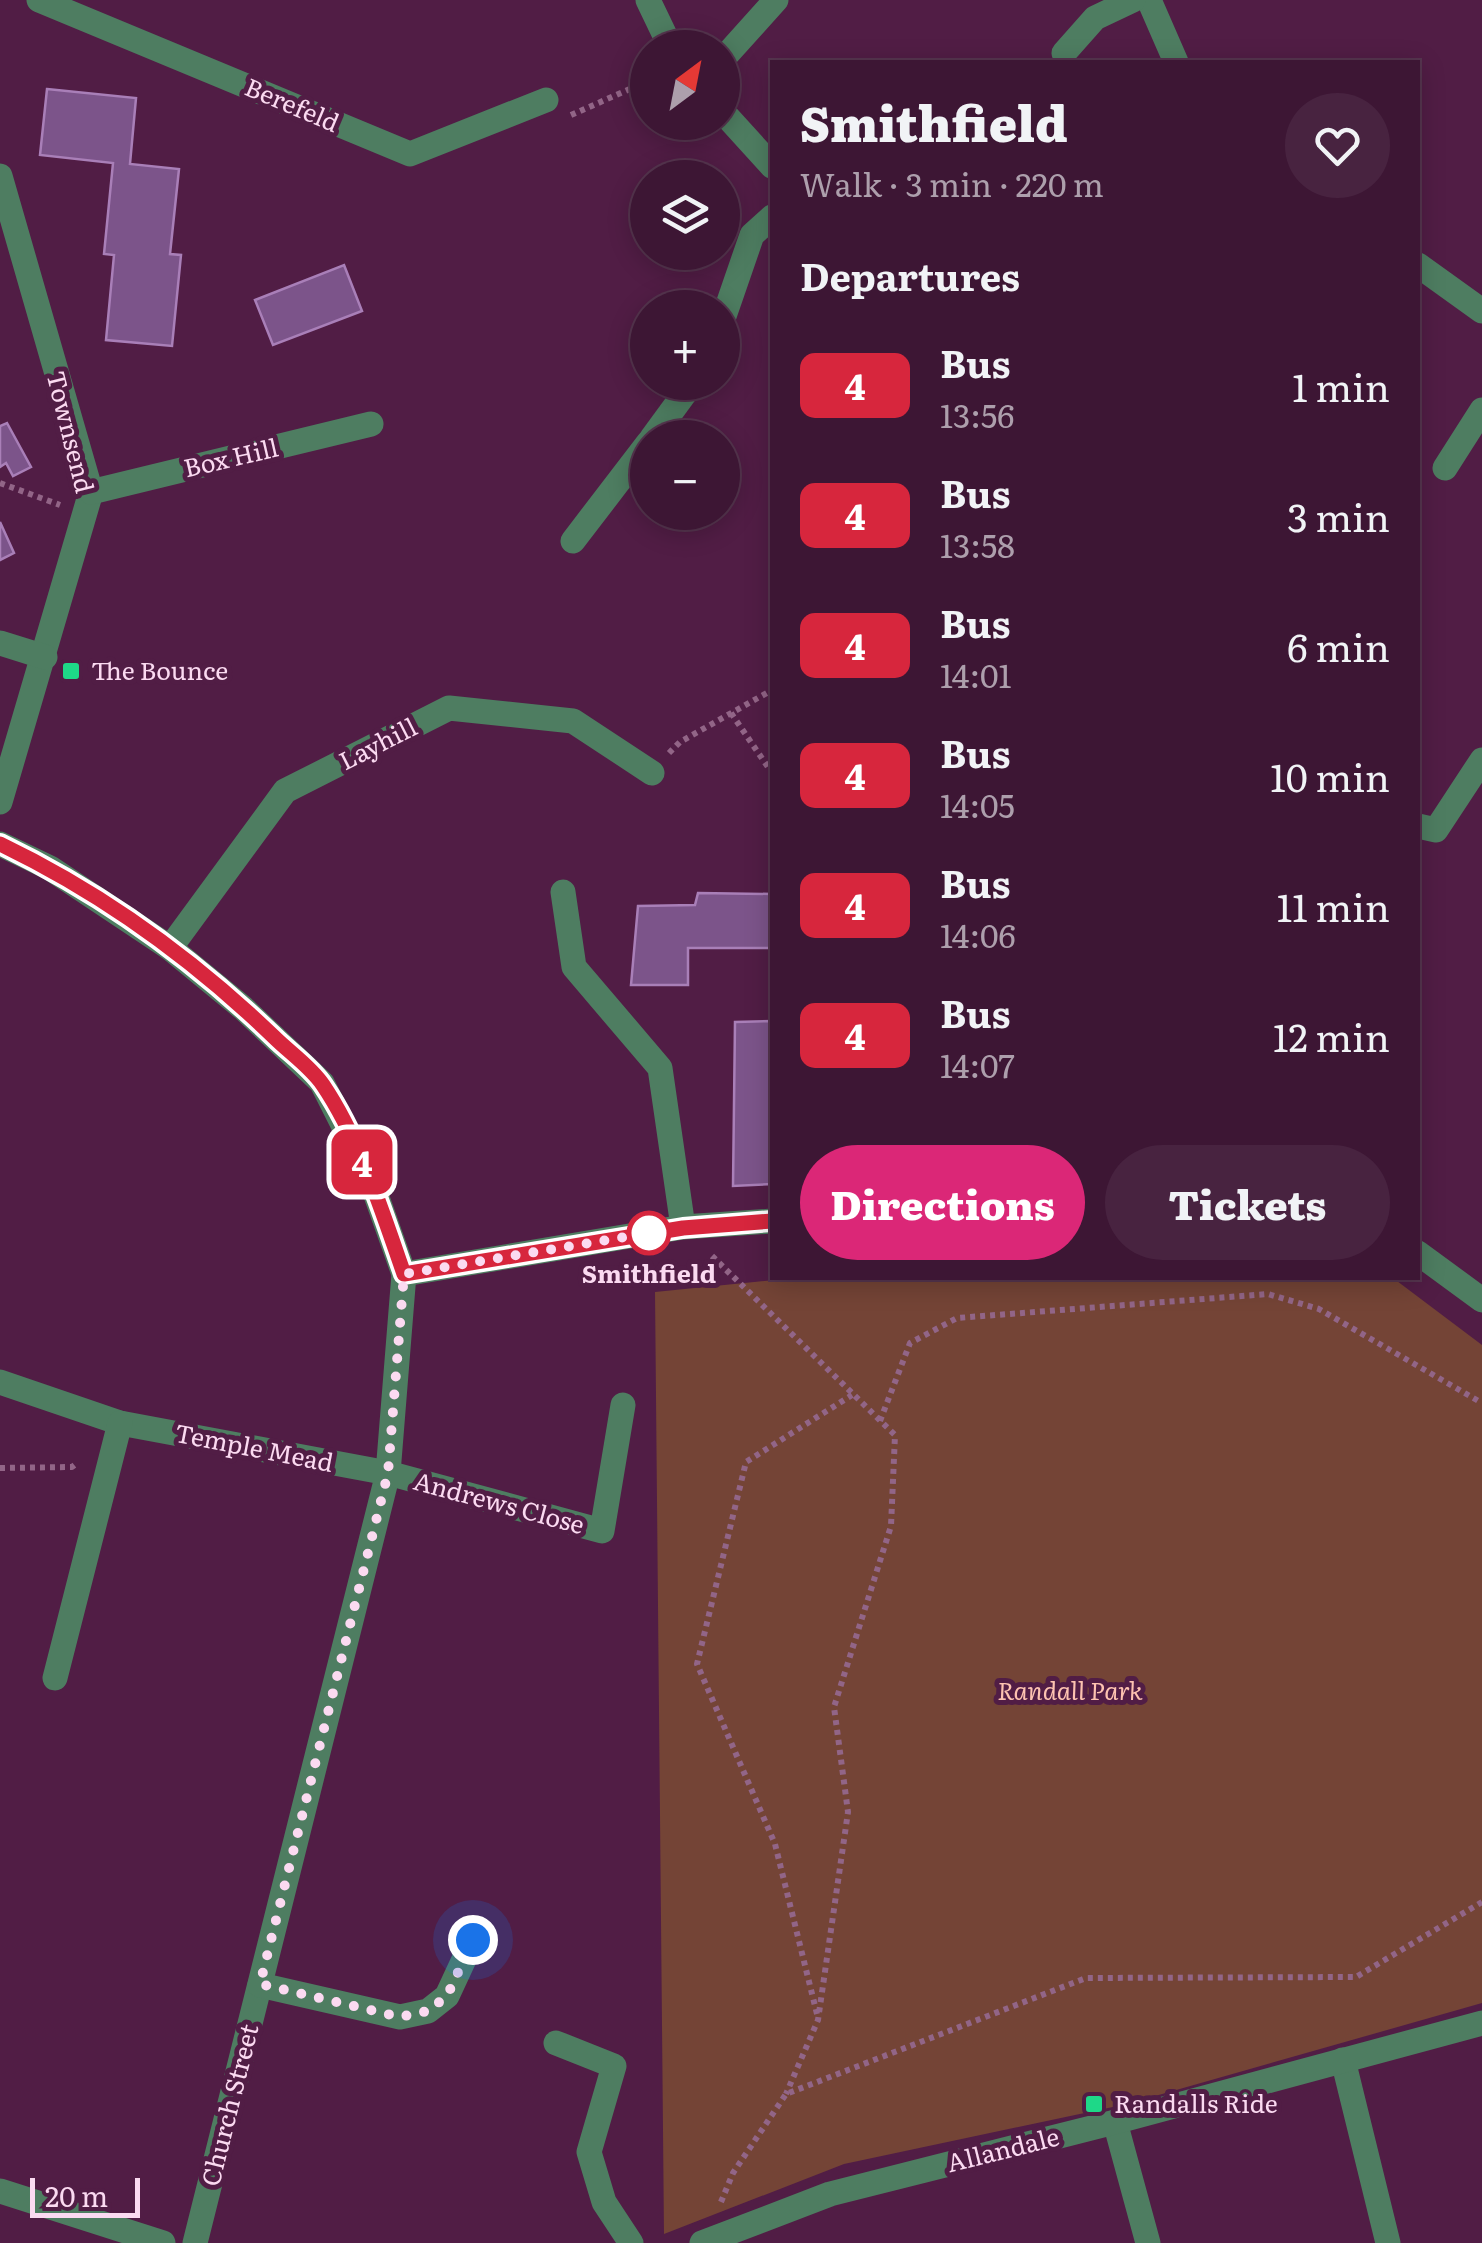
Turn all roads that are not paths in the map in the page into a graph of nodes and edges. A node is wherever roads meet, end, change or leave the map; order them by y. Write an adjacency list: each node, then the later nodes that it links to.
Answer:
1 (39, 0): 10 (street, Berefeld)
2 (648, 0): 6 (street)
3 (776, 0): 7 (street)
4 (1133, 0): 8 (street)
5 (1148, 0): 9 (street)
6 (662, 30)
7 (740, 40)
8 (1064, 54)
9 (1172, 60)
10 (546, 100)
11 (740, 131): 12 (street)
12 (770, 164)
13 (0, 176): 24 (street, Townsend)
14 (770, 220): 16 (street)
15 (1420, 266): 17 (street)
16 (733, 290)
17 (1482, 311)
18 (680, 400): 20 (street)
19 (1482, 410): 23 (street)
20 (665, 420)
21 (371, 424): 24 (street, Box Hill)
22 (630, 466): 25 (street)
23 (1445, 468)
24 (89, 503): 27 (street, Townsend)
25 (573, 541)
26 (0, 643): 27 (street)
27 (45, 657): 30 (street, Townsend)
28 (1482, 760): 31 (street)
29 (652, 773): 34 (street, Layhill)
30 (0, 802)
31 (1420, 826)
32 (0, 844): 34 (street, Church Street)
33 (563, 892): 36 (street)
34 (170, 948): 38 (street, Church Street)
35 (770, 1221): 36 (street)
36 (683, 1228): 38 (street)
37 (1420, 1254): 39 (street)
38 (404, 1274): 43 (street, Church Street)
39 (1482, 1300)
40 (0, 1382): 42 (street, Temple Mead)
41 (623, 1405): 43 (street, Andrews Close)
42 (120, 1422): 43 (street, Temple Mead); 44 (street)
43 (388, 1473): 46 (street, Church Street)
44 (55, 1678)
45 (473, 1940): 46 (street)
46 (260, 1984): 54 (street, Church Street)
47 (1482, 2023): 49 (street, Allandale)
48 (556, 2043): 55 (street)
49 (1343, 2060): 50 (street, Allandale); 57 (street)
50 (1115, 2122): 52 (street, Allandale); 56 (street)
51 (0, 2191): 53 (street)
52 (704, 2242)
53 (163, 2243)
54 (196, 2243)
55 (631, 2243)
56 (1148, 2243)
57 (1388, 2243)

